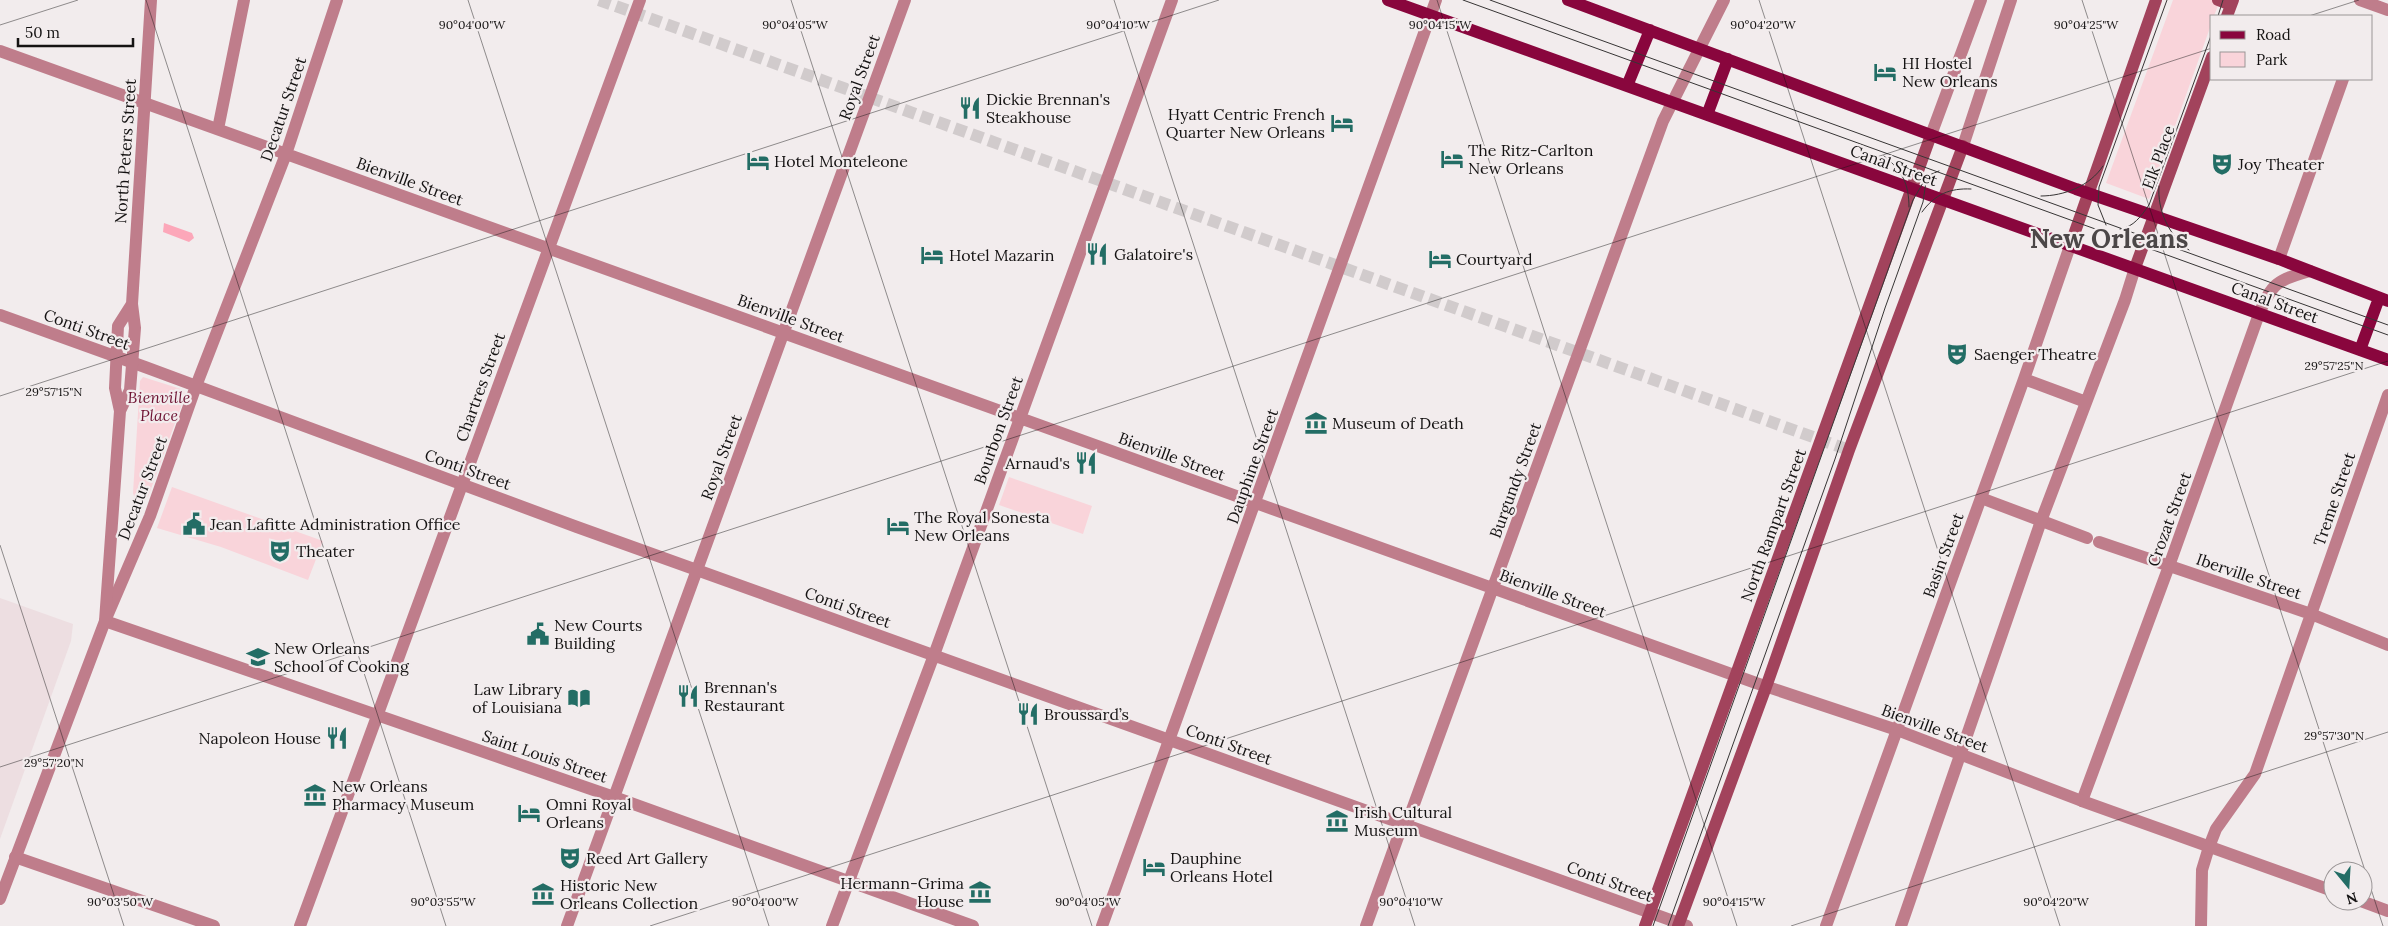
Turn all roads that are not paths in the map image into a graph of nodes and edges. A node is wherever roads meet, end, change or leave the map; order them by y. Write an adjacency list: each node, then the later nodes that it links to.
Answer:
1 (151, 0): 27 (street, North Peters Street)
2 (244, 0): 30 (street)
3 (338, 0): 33 (street, Decatur Street)
4 (640, 0): 39 (street, Chartres Street)
5 (905, 0): 47 (street, Royal Street)
6 (1172, 0): 57 (street, Bourbon Street)
7 (1388, 0): 18 (main road, Canal Street)
8 (1436, 0): 18 (street, Dauphine Street)
9 (1568, 0): 20 (main road)
10 (1724, 0): 21 (street, Burgundy Street)
11 (1981, 0): 31 (street)
12 (2011, 0): 32 (street)
13 (2156, 0): 35 (main road)
14 (2218, 0): 16 (main road)
15 (2367, 1): 17 (street); 19 (street)
16 (2230, 7)
17 (2388, 10)
18 (1430, 15): 26 (main road, Canal Street); 60 (street, Dauphine Street)
19 (2365, 15)
20 (1650, 30): 21 (main road); 26 (main road)
21 (1700, 48): 23 (main road); 28 (street, Burgundy Street)
22 (0, 51): 27 (street, Bienville Street)
23 (1728, 59): 29 (main road); 31 (main road)
24 (2210, 62): 37 (main road, Elk Place)
25 (2343, 80): 40 (street)
26 (1627, 86): 28 (main road, Canal Street)
27 (143, 103): 30 (street, Bienville Street); 44 (street, North Peters Street)
28 (1672, 103): 29 (main road, Canal Street); 64 (street, Burgundy Street)
29 (1707, 115): 34 (main road, Canal Street)
30 (218, 130): 33 (street, Bienville Street)
31 (1931, 135): 32 (main road); 34 (main road, North Rampart Street)
32 (1963, 146): 35 (main road); 36 (main road)
33 (286, 154): 39 (street, Bienville Street); 53 (street, Decatur Street)
34 (1912, 189): 36 (main road, Canal Street); 69 (main road, North Rampart Street)
35 (2087, 193): 37 (main road); 38 (main road, Basin Street)
36 (1944, 200): 38 (main road, Canal Street); 70 (main road)
37 (2154, 215): 40 (main road); 41 (main road, Elk Place)
38 (2070, 246): 41 (main road, Canal Street); 52 (street, Basin Street)
39 (549, 248): 47 (street, Bienville Street); 58 (street, Chartres Street)
40 (2279, 259): 42 (main road)
41 (2135, 268): 45 (main road, Canal Street); 55 (street)
42 (2310, 271): 43 (main road); 45 (street, Crozat Street)
43 (2383, 300): 48 (main road)
44 (132, 304): 49 (street, North Peters Street); 51 (street, North Peters Street)
45 (2259, 314): 48 (main road, Canal Street); 62 (street, Crozat Street)
46 (0, 315): 49 (street, Conti Street)
47 (783, 333): 57 (street, Bienville Street); 63 (street, Royal Street)
48 (2360, 350): 50 (main road, Canal Street)
49 (116, 358): 51 (street, Conti Street); 56 (street, North Peters Street)
50 (2388, 360)
51 (132, 362): 53 (street, Conti Street); 56 (street, North Peters Street)
52 (2024, 379): 55 (street); 59 (street, Basin Street)
53 (196, 386): 58 (street, Conti Street); 66 (street, Decatur Street)
54 (2388, 395): 65 (street, Treme Street)
55 (2086, 402): 61 (street)
56 (120, 410): 66 (street, North Peters Street)
57 (1020, 418): 60 (street, Bienville Street); 68 (street, Bourbon Street)
58 (462, 484): 63 (street, Conti Street); 71 (street, Chartres Street)
59 (1981, 498): 61 (street, Iberville Street); 72 (street, Basin Street)
60 (1256, 503): 64 (street, Bienville Street); 73 (street, Dauphine Street)
61 (2042, 521): 62 (street, Iberville Street); 74 (street)
62 (2169, 566): 65 (street, Iberville Street); 76 (street, Crozat Street)
63 (697, 570): 68 (street, Conti Street); 75 (street, Royal Street)
64 (1492, 588): 69 (street, Bienville Street); 77 (street, Burgundy Street)
65 (2310, 614): 67 (street, Iberville Street); 78 (street, Treme Street)
66 (105, 621): 71 (street, Saint Louis Street); 79 (street, Decatur Street)
67 (2388, 645)
68 (934, 655): 73 (street, Conti Street); 80 (street, Bourbon Street)
69 (1735, 676): 70 (street, Bienville Street); 85 (main road, North Rampart Street)
70 (1766, 687): 72 (street, Bienville Street); 86 (main road)
71 (378, 715): 75 (street, Saint Louis Street); 88 (street, Chartres Street)
72 (1897, 730): 74 (street, Bienville Street); 95 (street, Basin Street)
73 (1170, 740): 77 (street, Conti Street); 92 (street, Dauphine Street)
74 (1962, 755): 76 (street, Bienville Street); 96 (street)
75 (614, 797): 80 (street, Saint Louis Street); 89 (street, Royal Street)
76 (2082, 801): 78 (street, Bienville Street)
77 (1406, 825): 85 (street, Conti Street); 93 (street, Burgundy Street)
78 (2209, 847): 81 (street, Bienville Street); 97 (street, Treme Street)
79 (15, 857): 82 (street, Decatur Street); 87 (street)
80 (849, 881): 90 (street, Bourbon Street); 91 (street, Saint Louis Street)
81 (2323, 887)
82 (0, 899)
83 (2373, 905): 84 (street)
84 (2388, 911)
85 (1650, 913): 86 (street, Conti Street); 94 (main road, North Rampart Street)
86 (1681, 925)
87 (214, 926)
88 (300, 926)
89 (567, 926)
90 (832, 926)
91 (973, 926)
92 (1102, 926)
93 (1366, 926)
94 (1645, 926)
95 (1826, 926)
96 (1901, 926)
97 (2201, 926)

